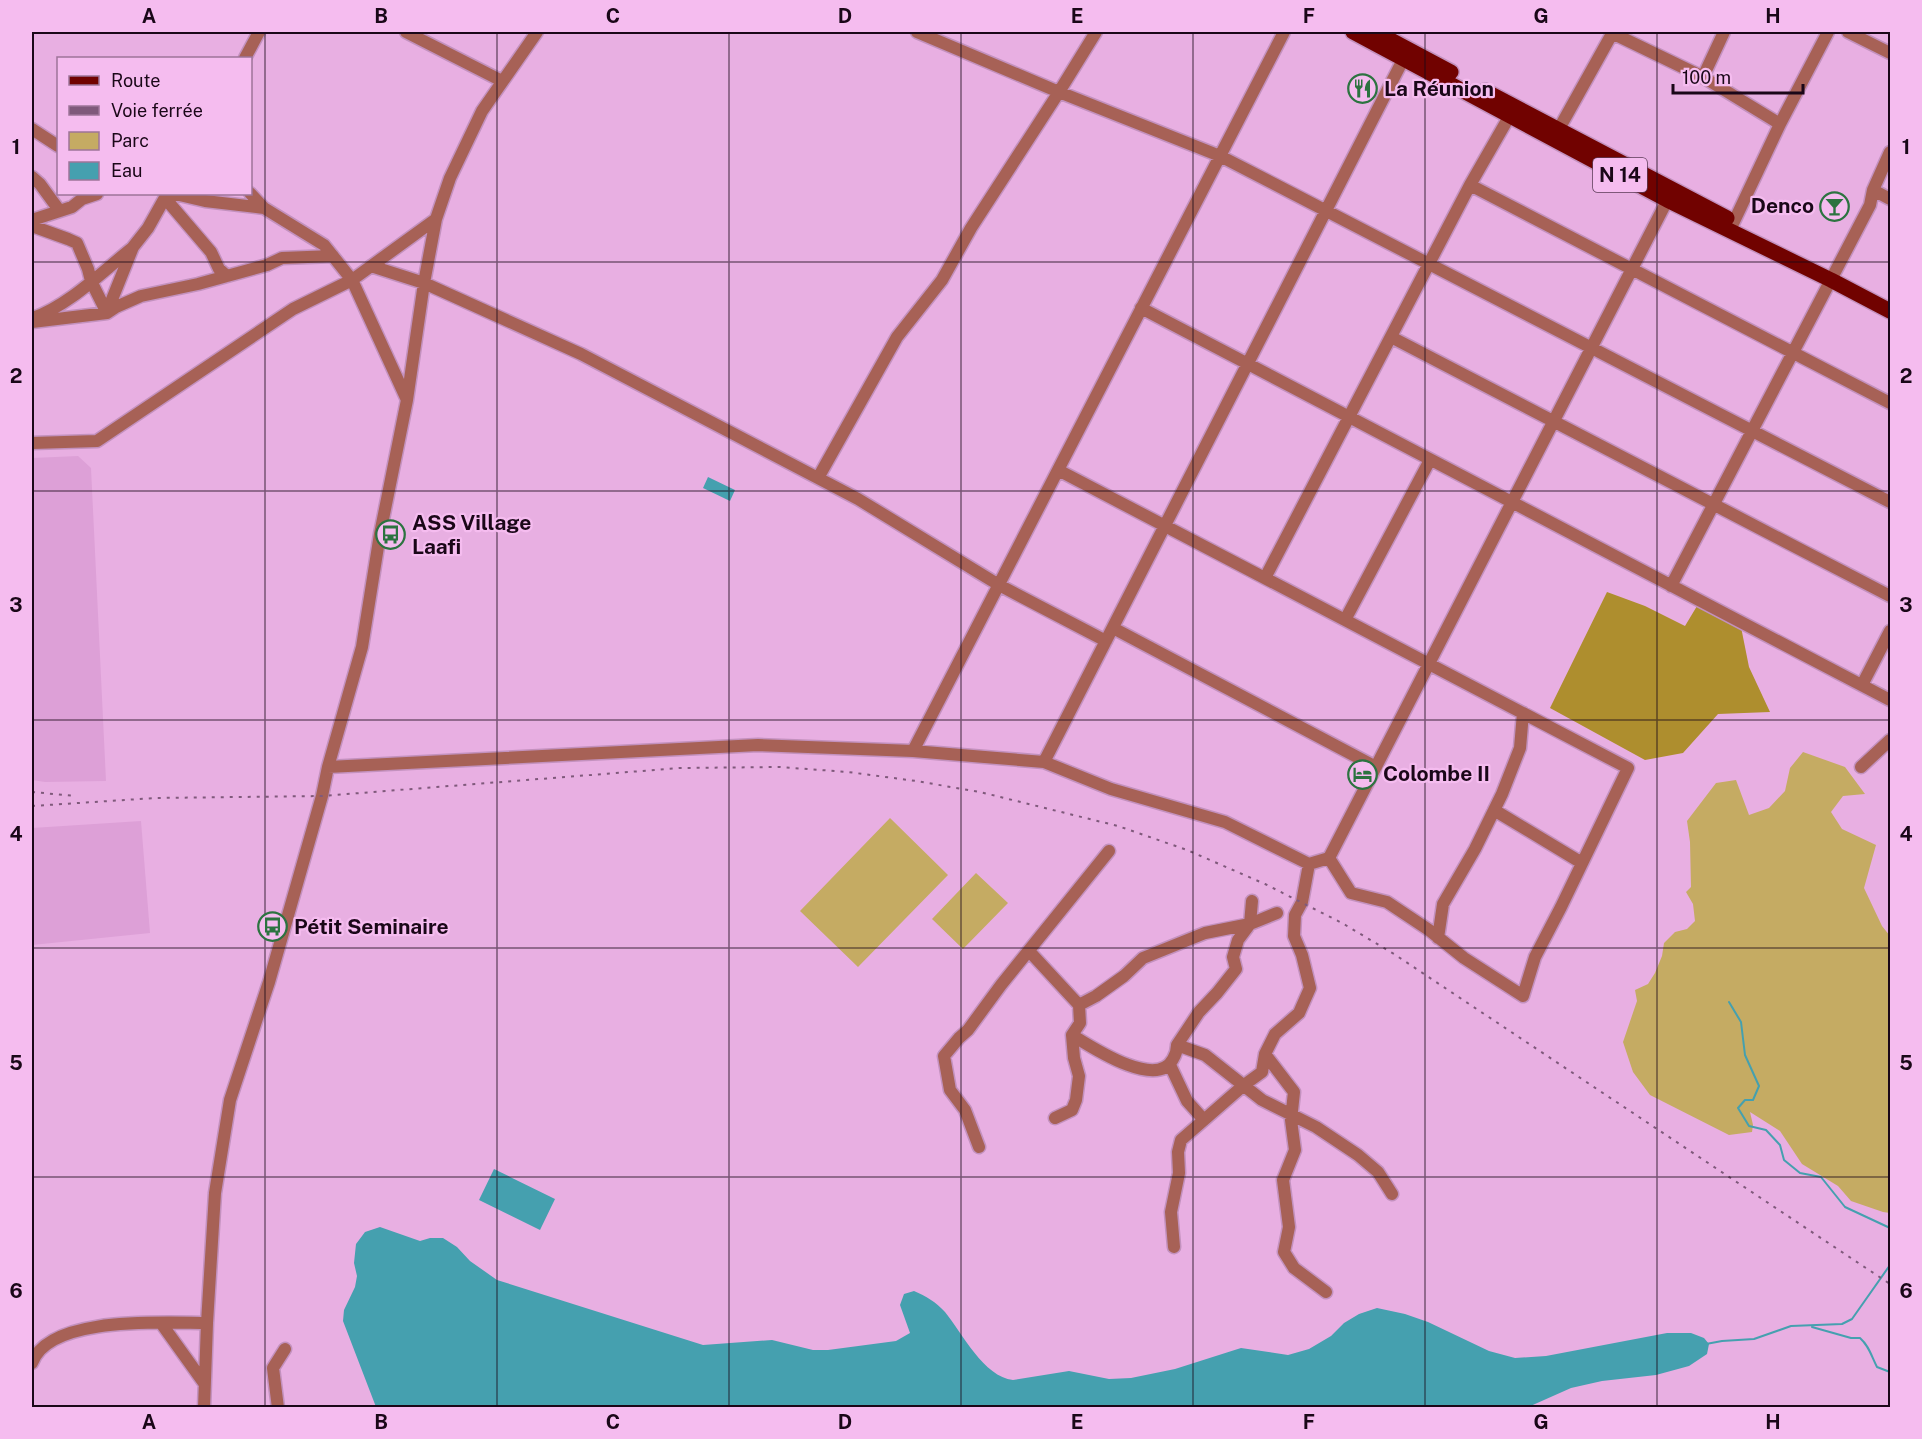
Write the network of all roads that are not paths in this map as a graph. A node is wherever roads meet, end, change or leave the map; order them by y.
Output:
1 (259, 32) edge
2 (406, 32) edge
3 (537, 32) edge
4 (917, 32) edge
5 (1096, 32) edge
6 (1284, 32) edge
7 (1353, 32) edge
8 (1376, 32) edge
9 (1612, 32) edge
10 (1724, 32) edge
11 (1828, 32) edge
12 (1848, 32) edge
13 (1407, 53) junction
14 (1890, 53) edge
15 (246, 57) edge
16 (1703, 77) junction
17 (502, 81) junction
18 (1059, 92) junction
19 (1513, 111) junction
20 (1780, 124) junction
21 (32, 129) edge
22 (1556, 134) junction
23 (57, 145) edge
24 (1890, 152) edge
25 (1220, 156) junction
26 (32, 177) edge
27 (1470, 185) junction
28 (1873, 190) junction
29 (1670, 194) junction
30 (94, 195) edge
31 (167, 195) edge
32 (168, 195) edge
33 (179, 195) edge
34 (252, 195) edge
35 (1890, 199) edge
36 (264, 208) junction
37 (59, 210) junction
38 (1326, 210) junction
39 (436, 219) junction
40 (32, 220) edge
41 (32, 226) edge
42 (1732, 226) junction
43 (133, 247) junction
44 (333, 256) junction
45 (1429, 264) junction
46 (371, 266) junction
47 (1632, 269) junction
48 (1833, 275) junction
49 (226, 276) junction
50 (352, 280) junction
51 (91, 281) junction
52 (424, 283) junction
53 (1890, 300) edge
54 (1141, 308) junction
55 (1890, 311) edge
56 (107, 313) junction
57 (32, 320) edge
58 (1391, 337) junction
59 (1592, 347) junction
60 (1793, 353) junction
61 (1248, 364) junction
62 (407, 400) junction
63 (1890, 404) edge
64 (1349, 417) junction
65 (1554, 421) junction
66 (1752, 430) junction
67 (32, 443) edge
68 (1430, 460) junction
69 (1058, 470) junction
70 (818, 478) junction
71 (1512, 502) junction
72 (1890, 502) edge
73 (1713, 504) junction
74 (1165, 526) junction
75 (1265, 579) junction
76 (999, 585) junction
77 (1671, 586) junction
78 (1890, 596) edge
79 (1345, 620) junction
80 (1113, 628) junction
81 (1890, 631) edge
82 (1106, 641) junction
83 (1429, 664) junction
84 (1862, 685) junction
85 (1890, 700) edge
86 (1523, 713) junction
87 (1890, 740) edge
88 (914, 751) junction
89 (1044, 762) junction
90 (328, 767) junction
91 (1376, 767) junction
92 (1862, 767) dead end
93 (1494, 810) junction
94 (1109, 851) dead end
95 (1329, 858) junction
96 (1582, 863) junction
97 (1309, 864) junction
98 (1252, 901) dead end
99 (1276, 914) dead end
100 (1250, 924) junction
101 (1438, 938) junction
102 (1029, 951) junction
103 (1079, 1005) junction
104 (1072, 1035) junction
105 (1177, 1045) junction
106 (1265, 1054) junction
107 (1170, 1065) junction
108 (1244, 1084) junction
109 (1292, 1114) junction
110 (1055, 1118) dead end
111 (1204, 1120) junction
112 (979, 1147) dead end
113 (1392, 1194) dead end
114 (1174, 1247) dead end
115 (1326, 1292) dead end
116 (161, 1323) junction
117 (207, 1323) junction
118 (285, 1349) dead end
119 (32, 1363) edge
120 (204, 1383) junction
121 (204, 1407) edge
122 (278, 1407) edge

1 - 15 street
2 - 17 street
3 - 17 street
4 - 18 street
5 - 18 street
6 - 25 street
7 - 13 main road, N 14
8 - 13 main road, N 14
9 - 16 street
9 - 22 street
10 - 16 street
11 - 20 street
12 - 14 street
13 - 19 main road, N 14
13 - 38 street
16 - 20 street
17 - 39 street
18 - 25 street
18 - 70 street
19 - 22 main road, N 14
19 - 27 street
20 - 42 street
21 - 23 street
22 - 29 main road, N 14
24 - 28 street
25 - 38 street
25 - 54 street
26 - 37 street
27 - 45 street
27 - 47 street
28 - 35 street
28 - 48 street
29 - 42 main road, N 14
29 - 47 street
30 - 37 street
31 - 43 street
32 - 49 street
33 - 36 street
34 - 36 street
36 - 44 street
37 - 40 street
38 - 45 street
38 - 61 street
39 - 46 street
39 - 52 street
41 - 51 street
42 - 48 main road, N 14
43 - 51 street
43 - 56 street
44 - 49 street
44 - 50 street
45 - 58 street
45 - 59 street
46 - 50 street
46 - 52 street
47 - 59 street
47 - 60 street
48 - 53 main road, N 14
48 - 55 main road, N 14
48 - 60 street
49 - 56 street
50 - 62 street
50 - 67 street
51 - 56 street
51 - 57 street
52 - 62 street
52 - 70 street
54 - 61 street
54 - 69 street
56 - 57 street
58 - 64 street
58 - 65 street
59 - 65 street
59 - 66 street
60 - 63 street
60 - 66 street
61 - 64 street
61 - 74 street
62 - 90 street
64 - 68 street
64 - 75 street
65 - 71 street
65 - 73 street
66 - 72 street
66 - 73 street
68 - 71 street
68 - 79 street
69 - 74 street
69 - 76 street
70 - 76 street
71 - 77 street
71 - 83 street
73 - 77 street
73 - 78 street
74 - 75 street
74 - 80 street
75 - 79 street
76 - 82 street
76 - 88 street
77 - 84 street
79 - 83 street
80 - 82 street
80 - 91 street
81 - 84 street
82 - 89 street
83 - 86 street
83 - 91 street
84 - 85 street
86 - 93 street
86 - 96 street
87 - 92 street
88 - 89 street
88 - 90 street
89 - 97 street
90 - 117 street
91 - 95 street
93 - 96 street
93 - 101 street
94 - 102 street
95 - 97 street
95 - 101 street
96 - 101 street
97 - 106 street
98 - 100 street
99 - 100 street
100 - 103 street
100 - 105 street
102 - 103 street
102 - 112 street
103 - 104 street
104 - 107 street
104 - 110 street
105 - 107 street
105 - 108 street
106 - 108 street
106 - 109 street
107 - 111 street
108 - 109 street
108 - 111 street
109 - 113 street
109 - 115 street
111 - 114 street
116 - 117 street
116 - 119 street
116 - 120 street
117 - 120 street
118 - 122 street
120 - 121 street

